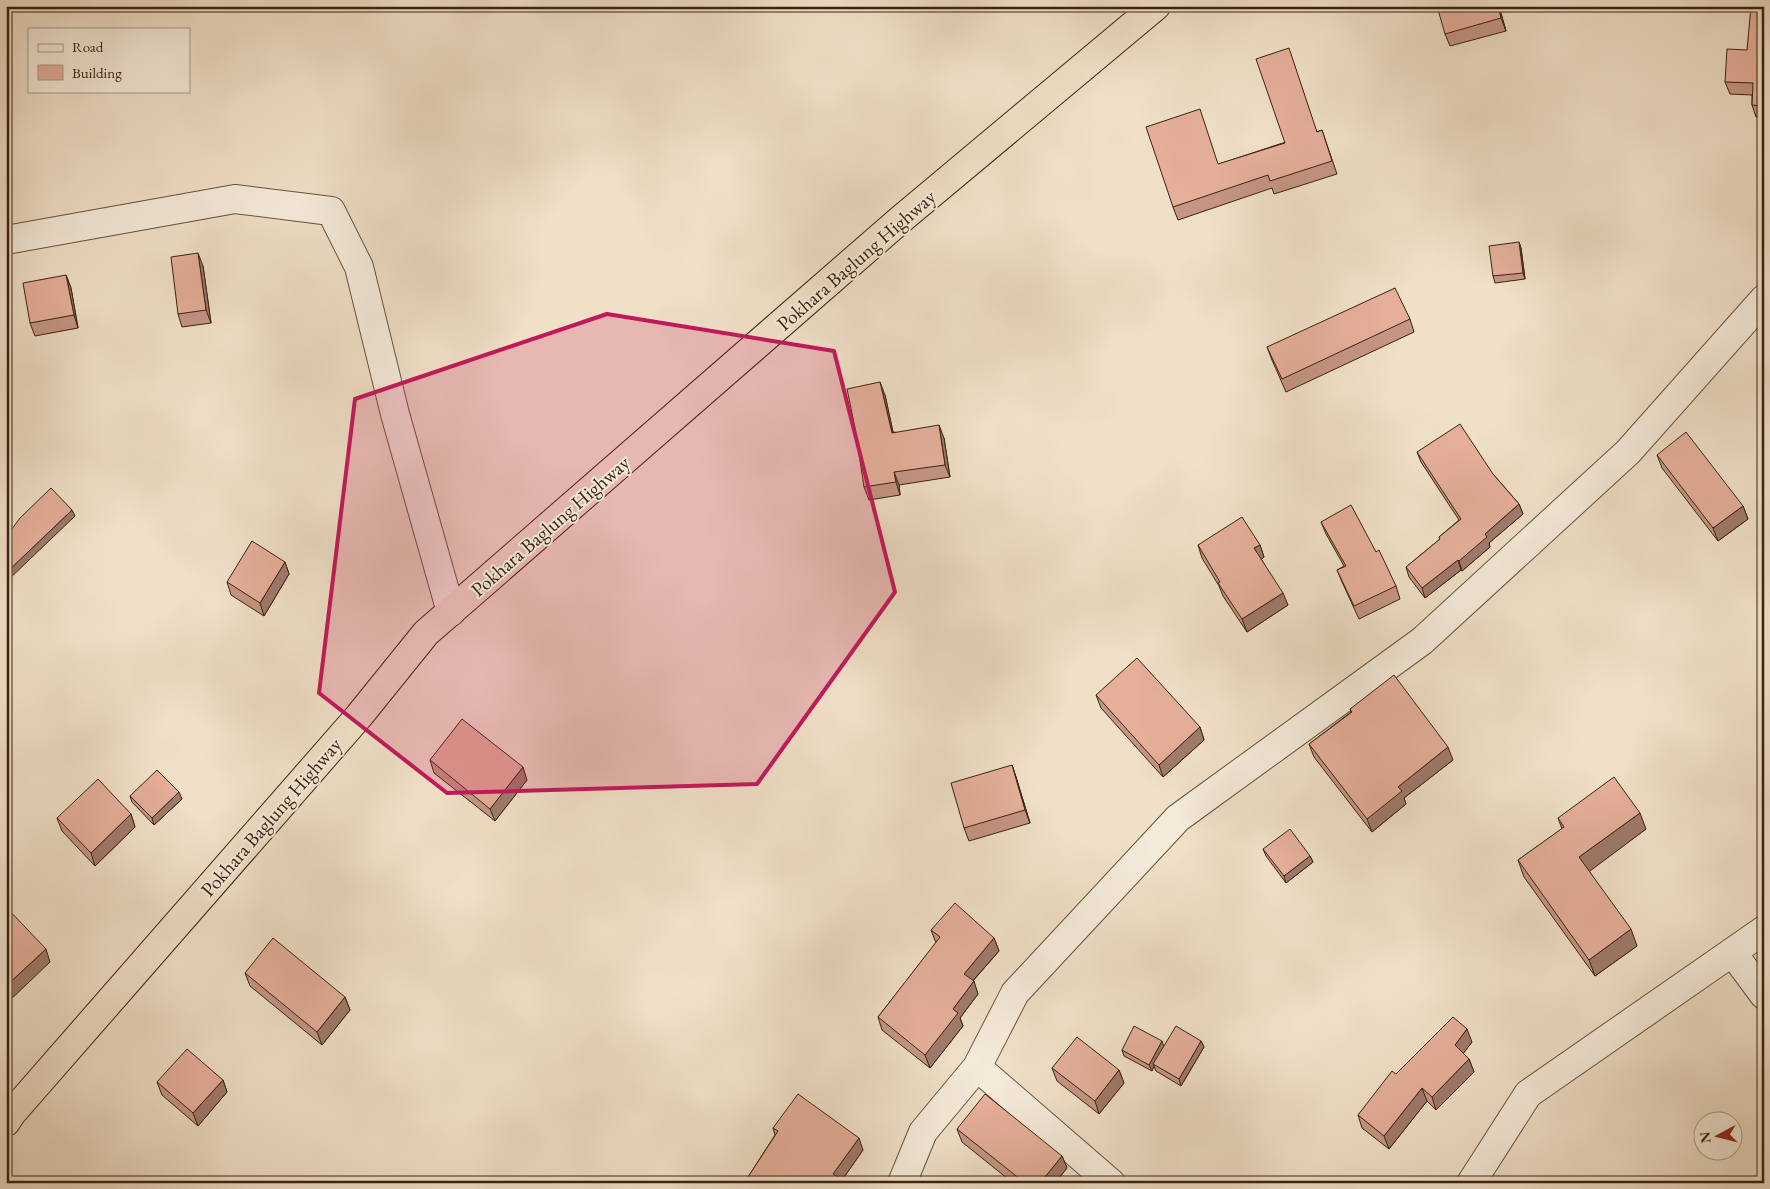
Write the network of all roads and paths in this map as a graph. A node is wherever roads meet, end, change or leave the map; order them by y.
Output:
1 (1156, 6) edge
2 (6, 240) edge
3 (1764, 299) edge
4 (451, 612) junction
5 (1764, 930) edge
6 (1732, 952) junction
7 (1764, 995) edge
8 (976, 1067) junction
9 (8, 1117) edge
10 (902, 1183) edge
11 (1111, 1183) edge
12 (1471, 1183) edge

1 - 4 highway, Pokhara Baglung Highway
2 - 4 street
3 - 8 street
4 - 9 highway, Pokhara Baglung Highway
5 - 6 street
6 - 7 street
6 - 12 street
8 - 10 street
8 - 11 street

